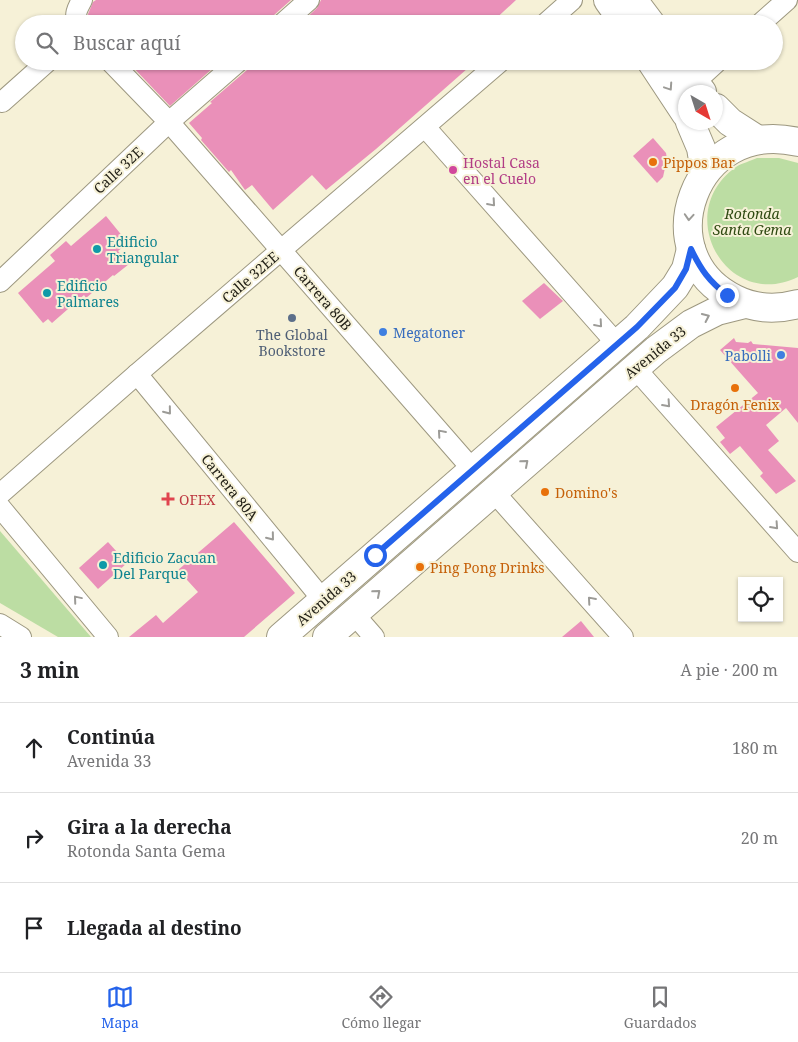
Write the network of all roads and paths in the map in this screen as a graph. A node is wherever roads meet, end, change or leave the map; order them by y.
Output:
1 (82, 0) edge
2 (309, 0) edge
3 (572, 0) edge
4 (608, 0) edge
5 (633, 0) edge
6 (787, 0) edge
7 (75, 15) edge
8 (292, 15) edge
9 (555, 15) edge
10 (619, 15) edge
11 (644, 15) edge
12 (770, 15) edge
13 (38, 70) edge
14 (119, 70) edge
15 (229, 70) edge
16 (491, 70) edge
17 (657, 70) edge
18 (685, 70) edge
19 (711, 70) edge
20 (696, 85) edge
21 (700, 85) edge
22 (2, 102) dead end
23 (678, 102) edge
24 (723, 115) edge
25 (169, 122) junction
26 (425, 127) junction
27 (693, 130) edge
28 (758, 140) junction
29 (798, 142) edge
30 (705, 172) junction
31 (691, 249) junction
32 (281, 250) junction
33 (0, 282) edge
34 (745, 304) junction
35 (796, 306) edge
36 (617, 344) junction
37 (635, 368) junction
38 (137, 374) junction
39 (473, 470) junction
40 (493, 490) junction
41 (0, 494) edge
42 (0, 507) edge
43 (798, 552) edge
44 (323, 600) junction
45 (353, 613) junction
46 (0, 624) edge
47 (21, 637) edge
48 (108, 637) edge
49 (281, 637) edge
50 (328, 637) edge
51 (374, 637) edge
52 (623, 637) edge

1 - 7 street
2 - 8 street
3 - 9 street
4 - 10 main road
5 - 11 main road
6 - 12 street
13 - 22 street
14 - 25 street, Carrera 80B
15 - 25 street, Calle 32E
16 - 26 street, Calle 32EE
17 -> 23 main road
18 - 20 main road
19 - 21 street
24 - 28 main road
25 - 32 street, Carrera 80B
25 - 33 street, Calle 32E
26 - 32 street, Calle 32EE
26 -> 36 street
27 - 30 main road
28 - 29 main road
28 - 30 main road
30 -> 31 main road
31 - 34 main road
31 - 36 main road, Avenida 33
32 - 38 street, Calle 32EE
39 -> 32 street, Carrera 80B
34 - 35 main road
37 -> 34 main road, Avenida 33
36 - 39 main road, Avenida 33
40 -> 37 main road, Avenida 33
37 -> 43 street
38 - 41 street, Calle 32EE
38 -> 44 street, Carrera 80A
39 - 44 main road, Avenida 33
45 -> 40 main road, Avenida 33
52 -> 40 street
48 -> 42 street
44 - 49 main road, Avenida 33
45 - 50 main road, Avenida 33
45 - 51 street
46 - 47 street

